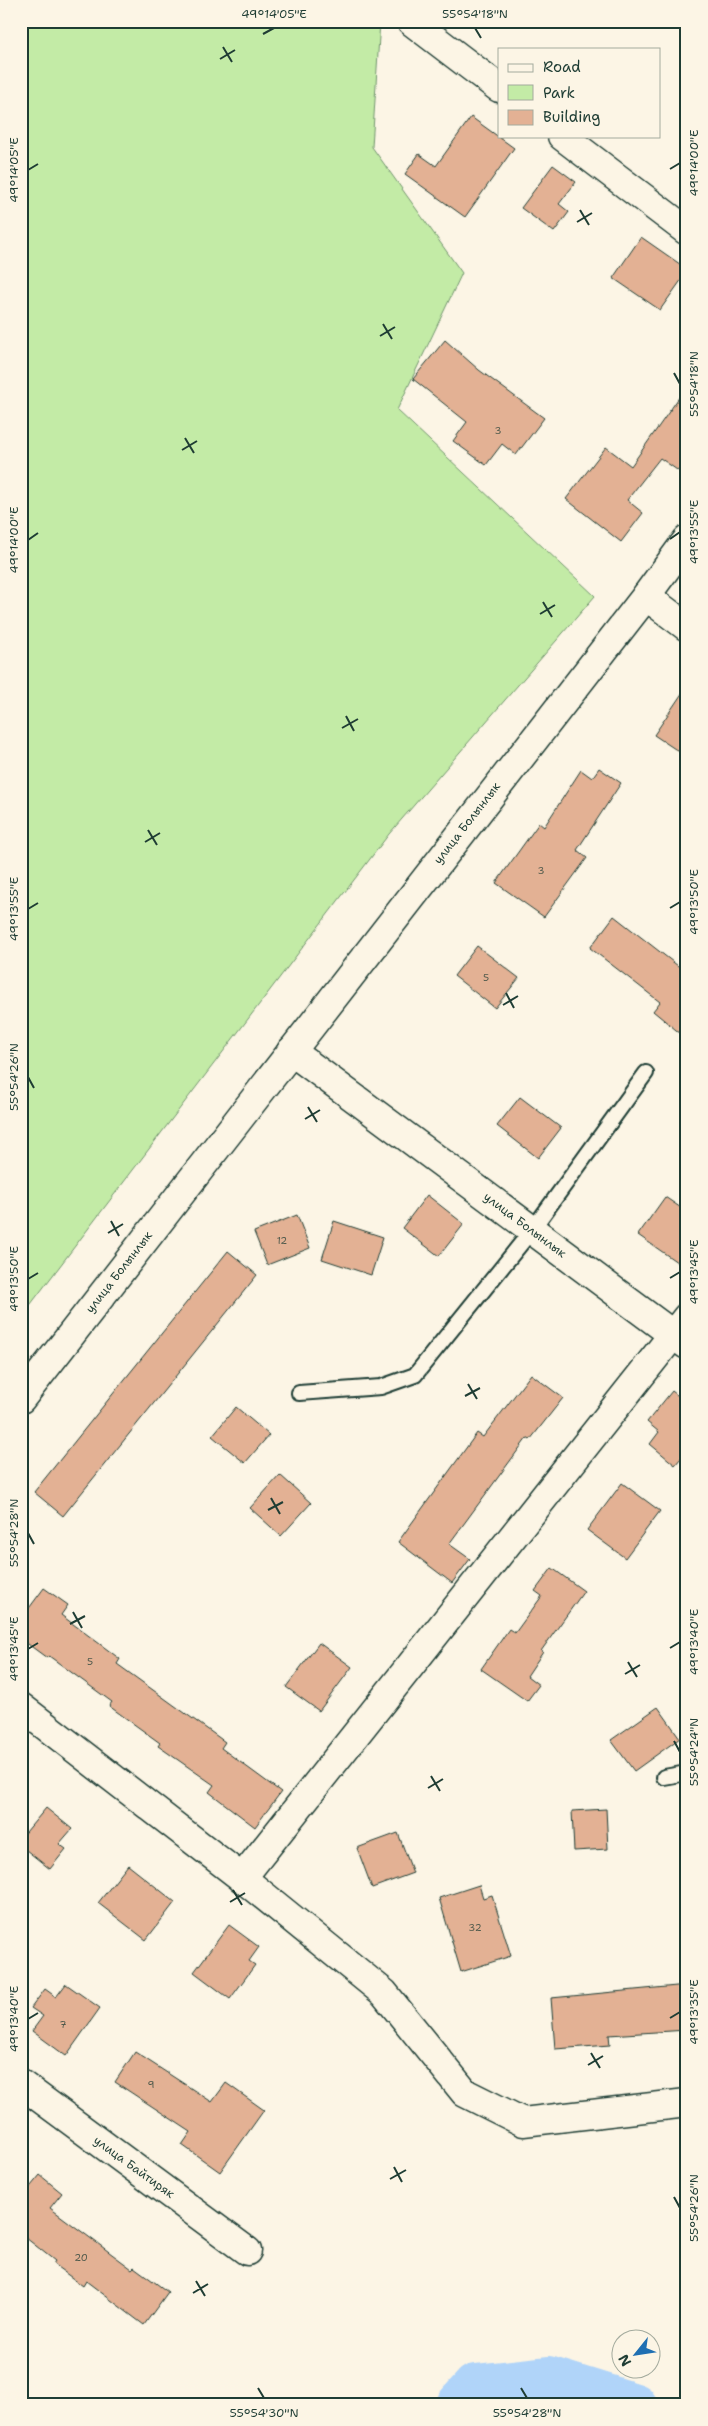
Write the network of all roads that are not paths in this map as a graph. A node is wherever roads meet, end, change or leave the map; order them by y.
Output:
1 (411, 21) edge
2 (498, 87) edge
3 (565, 138) edge
4 (687, 231) edge
5 (687, 540) edge
6 (646, 596) junction
7 (687, 628) edge
8 (291, 1051) junction
9 (646, 1073) dead end
10 (532, 1230) junction
11 (682, 1332) edge
12 (299, 1393) dead end
13 (21, 1399) edge
14 (21, 1707) edge
15 (687, 1773) edge
16 (664, 1777) dead end
17 (242, 1878) junction
18 (21, 2084) edge
19 (687, 2103) edge
20 (247, 2251) dead end

1 - 2 street
3 - 4 street
5 - 6 street, улица Болынлык
6 - 7 street
6 - 8 street, улица Болынлык
8 - 10 street, улица Болынлык
8 - 13 street, улица Болынлык
9 - 10 lane
10 - 11 street, улица Болынлык
10 - 12 lane
11 - 17 street
14 - 17 street
15 - 16 lane
17 - 19 street
18 - 20 street, улица Байтиряк

